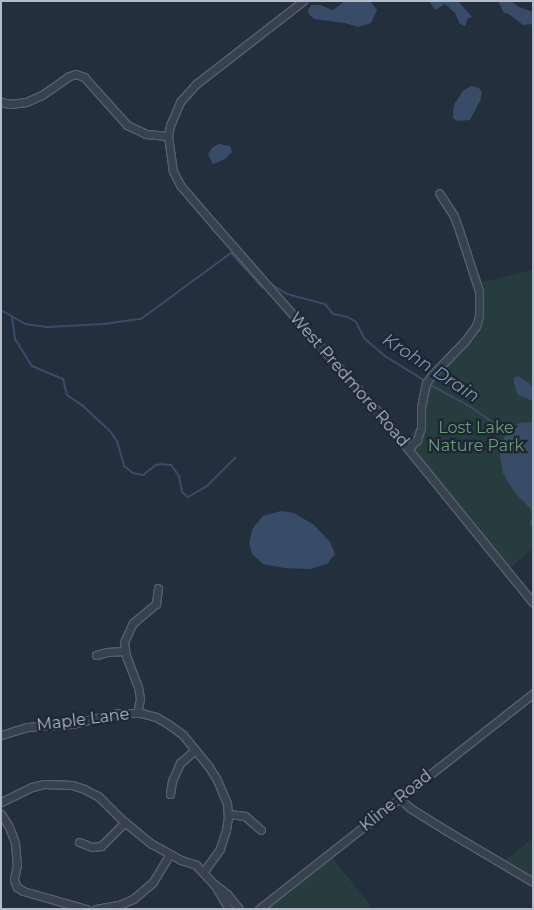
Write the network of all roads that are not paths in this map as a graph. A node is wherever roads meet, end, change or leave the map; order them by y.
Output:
1 (303, 1) edge
2 (1, 102) edge
3 (168, 136) junction
4 (439, 193) dead end
5 (408, 449) junction
6 (158, 588) dead end
7 (533, 603) edge
8 (124, 651) junction
9 (96, 655) dead end
10 (533, 693) edge
11 (137, 713) junction
12 (1, 735) edge
13 (196, 750) junction
14 (170, 794) dead end
15 (399, 798) junction
16 (1, 802) edge
17 (1, 814) edge
18 (228, 814) junction
19 (125, 822) junction
20 (260, 830) dead end
21 (79, 842) dead end
22 (170, 854) junction
23 (204, 871) junction
24 (533, 882) edge
25 (15, 884) junction
26 (214, 884) junction
27 (7, 889) dead end
28 (86, 909) edge
29 (96, 909) edge
30 (229, 909) edge
31 (239, 909) edge
32 (259, 909) edge

1 - 3 street
2 - 3 street
3 - 5 street, West Predmore Road
4 - 5 street
5 - 7 street, West Predmore Road
6 - 8 street
8 - 9 street
8 - 11 street
10 - 15 street, Kline Road
11 - 12 street, Maple Lane
11 - 13 street, Maple Lane
13 - 14 street
13 - 18 street, Maple Lane
15 - 24 street
15 - 32 street, Kline Road
16 - 19 street
17 - 25 street
18 - 20 street
18 - 23 street, Maple Lane
19 - 21 street
19 - 22 street
22 - 23 street
22 - 29 street
23 - 26 street
25 - 27 street
25 - 28 street
26 - 30 street
26 - 31 street

